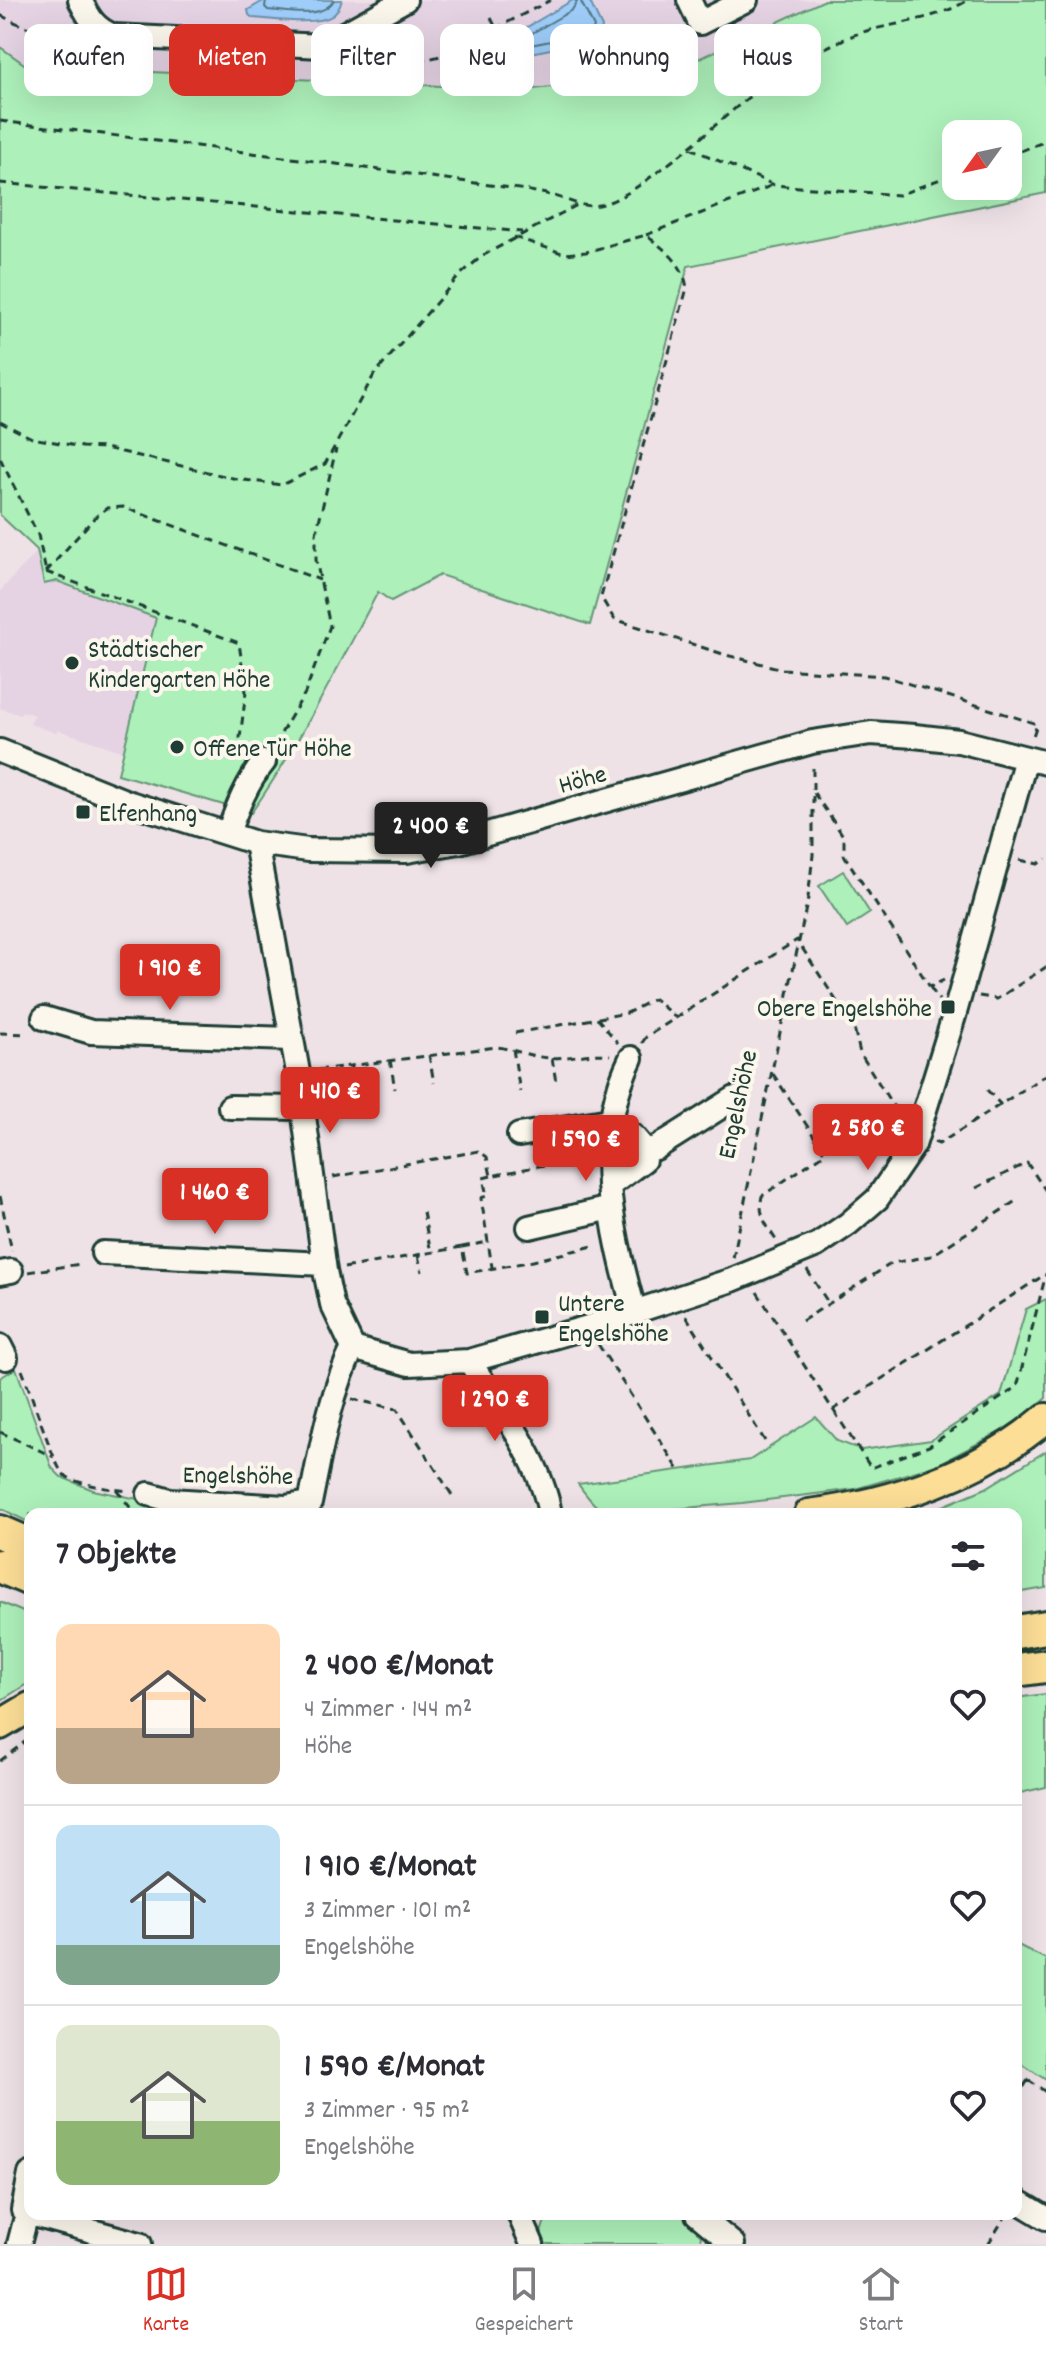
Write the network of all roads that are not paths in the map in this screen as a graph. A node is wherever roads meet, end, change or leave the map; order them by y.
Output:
1 (80, 0) edge
2 (405, 0) edge
3 (689, 0) edge
4 (746, 0) edge
5 (0, 751) edge
6 (1036, 760) edge
7 (260, 767) road end
8 (228, 833) junction
9 (256, 843) junction
10 (44, 1018) dead end
11 (291, 1039) junction
12 (631, 1058) road end
13 (735, 1098) dead end
14 (230, 1107) dead end
15 (303, 1108) junction
16 (519, 1135) dead end
17 (610, 1135) junction
18 (644, 1160) dead end
19 (610, 1197) junction
20 (529, 1227) dead end
21 (103, 1253) dead end
22 (325, 1268) junction
23 (635, 1313) junction
24 (353, 1348) junction
25 (469, 1361) junction
26 (1046, 1418) edge
27 (149, 1494) road end
28 (549, 1508) edge
29 (841, 1508) edge
30 (0, 1532) edge
31 (24, 1542) edge
32 (0, 1566) edge
33 (24, 1576) edge
34 (1046, 1627) edge
35 (1022, 1631) edge
36 (1046, 1666) edge
37 (1022, 1669) edge
38 (1022, 2204) edge
39 (1046, 2218) edge
40 (27, 2220) edge
41 (46, 2220) edge
42 (524, 2220) edge
43 (704, 2220) edge
44 (96, 2238) edge
45 (19, 2244) edge
46 (140, 2244) edge
47 (532, 2244) edge
48 (733, 2244) edge

1 - 2 street
3 - 4 street
5 - 8 street, Höhe
6 - 9 street, Höhe
6 - 23 street
7 - 8 street
8 - 9 street, Höhe
9 - 11 street
10 - 11 street
11 - 15 street
12 - 17 street
13 - 17 street
14 - 15 street
15 - 22 street
16 - 17 street
17 - 19 street
18 - 19 street
19 - 20 street
19 - 23 street
21 - 22 street
22 - 24 street
23 - 25 street
24 - 25 street
24 - 27 street, Engelshöhe
25 - 28 street
26 - 29 main road
30 - 31 highway
32 - 33 highway
34 - 35 highway
36 - 37 highway
38 - 39 street
40 - 45 street
41 - 44 street
42 - 47 street
43 - 48 street
44 - 46 street

